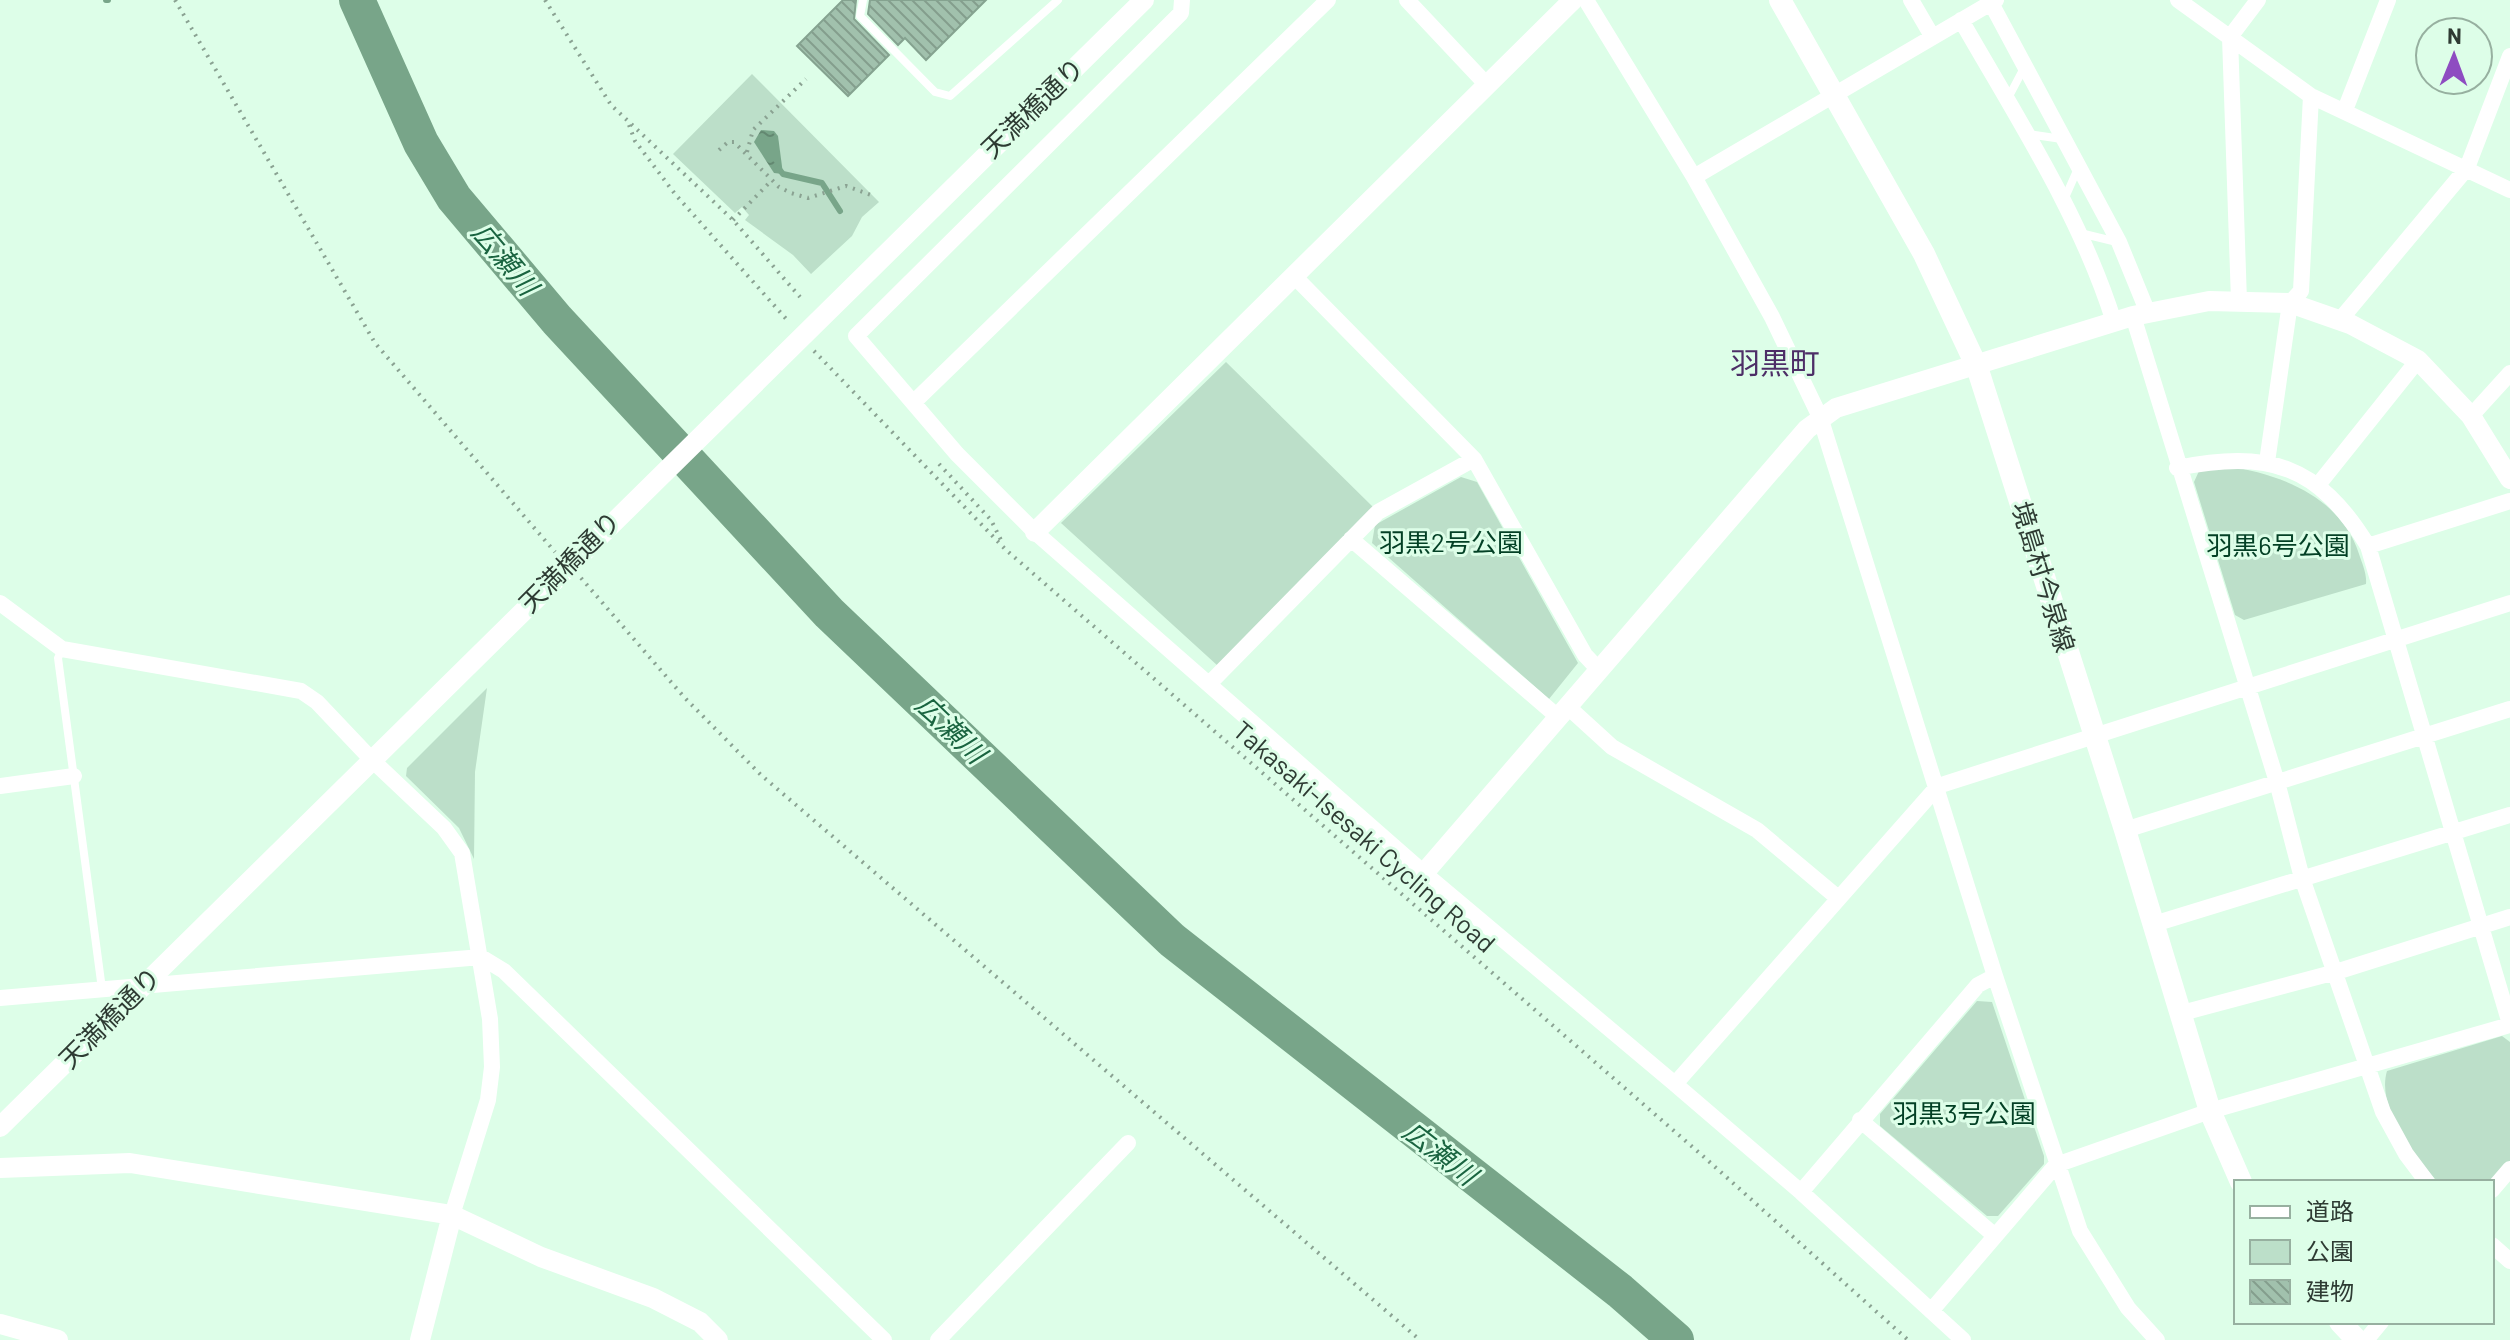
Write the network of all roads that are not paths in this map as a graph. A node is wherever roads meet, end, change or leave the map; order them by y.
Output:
1 (863, 0) edge
2 (1058, 0) edge
3 (1144, 0) edge
4 (1182, 0) edge
5 (1328, 0) edge
6 (1407, 0) edge
7 (1573, 0) edge
8 (1586, 0) edge
9 (1780, 0) edge
10 (1911, 0) edge
11 (2178, 0) edge
12 (2258, 0) edge
13 (2388, 0) edge
14 (1993, 2) edge
15 (1961, 20) junction
16 (1932, 36) junction
17 (2230, 37) junction
18 (2510, 56) edge
19 (2025, 65) junction
20 (1486, 84) junction
21 (1833, 93) junction
22 (2311, 96) junction
23 (2007, 100) junction
24 (2345, 110) junction
25 (2026, 134) junction
26 (2067, 140) junction
27 (2079, 165) junction
28 (2467, 168) junction
29 (1694, 177) junction
30 (2510, 190) edge
31 (2064, 200) junction
32 (2079, 233) junction
33 (2119, 242) junction
34 (1296, 278) junction
35 (2239, 301) junction
36 (2290, 303) junction
37 (2132, 317) junction
38 (2340, 320) junction
39 (2418, 360) junction
40 (1977, 367) junction
41 (2510, 373) edge
42 (914, 402) junction
43 (2471, 416) junction
44 (1820, 417) junction
45 (1474, 459) junction
46 (2267, 462) junction
47 (2177, 468) junction
48 (2510, 479) edge
49 (2318, 485) junction
50 (2510, 501) edge
51 (1035, 532) junction
52 (1351, 539) junction
53 (2368, 546) junction
54 (0, 603) edge
55 (2510, 603) edge
56 (2396, 637) junction
57 (62, 649) junction
58 (1599, 670) junction
59 (1209, 684) junction
60 (2247, 687) junction
61 (2510, 709) edge
62 (1563, 712) junction
63 (2424, 735) junction
64 (2093, 737) junction
65 (372, 760) junction
66 (74, 776) junction
67 (2277, 782) junction
68 (0, 786) edge
69 (1938, 786) junction
70 (2510, 815) edge
71 (2125, 830) junction
72 (2452, 831) junction
73 (1424, 873) junction
74 (2302, 878) junction
75 (1838, 898) junction
76 (2510, 917) edge
77 (2154, 924) junction
78 (2480, 927) junction
79 (481, 957) junction
80 (2336, 972) junction
81 (1995, 976) junction
82 (142, 986) junction
83 (102, 989) junction
84 (0, 998) edge
85 (2182, 1013) junction
86 (2510, 1024) edge
87 (2367, 1068) junction
88 (1675, 1084) junction
89 (2210, 1111) junction
90 (1860, 1120) junction
91 (0, 1127) edge
92 (1128, 1143) dead end
93 (2056, 1165) junction
94 (0, 1168) edge
95 (2510, 1169) edge
96 (2240, 1180) edge
97 (2426, 1180) edge
98 (2494, 1188) edge
99 (1801, 1192) junction
100 (452, 1215) junction
101 (1994, 1235) junction
102 (2494, 1247) edge
103 (2510, 1261) edge
104 (1931, 1311) junction
105 (0, 1324) edge
106 (2342, 1324) edge
107 (2379, 1324) edge
108 (58, 1340) edge
109 (420, 1340) edge
110 (718, 1340) edge
111 (884, 1340) edge
112 (938, 1340) edge
113 (1963, 1340) edge
114 (2157, 1340) edge
115 (2357, 1340) edge
116 (2366, 1340) edge

1 - 2 lane
3 - 65 street, 天満橋通り
4 - 42 street
5 - 42 street
6 - 20 street
7 - 20 street
8 - 29 street
9 - 21 main road, 境島村今泉線
10 - 16 street
11 - 17 street
12 - 17 street
13 - 24 street
14 - 15 street
14 - 19 street
15 - 16 street
15 - 23 street
16 - 21 street
17 - 22 street
17 - 35 street
18 - 28 street
19 - 23 lane
19 - 26 street
20 - 34 street
21 - 29 street
21 - 40 main road, 境島村今泉線
22 - 24 street
22 - 36 street
23 - 25 street
24 - 28 street
25 - 26 lane
25 - 31 street
26 - 27 street
27 - 31 lane
27 - 33 street
28 - 30 street
28 - 38 street
29 - 44 street
31 - 32 street
32 - 33 lane
32 - 37 street
33 - 37 street
34 - 45 street
34 - 51 street
35 - 36 street
35 - 37 street
36 - 38 street
36 - 46 street
37 - 40 street
37 - 47 street
38 - 39 street
39 - 43 street
39 - 49 street
40 - 44 street
40 - 64 main road, 境島村今泉線
41 - 43 street
42 - 51 street
43 - 48 street
44 - 58 street
44 - 69 street
45 - 52 street
45 - 58 street
46 - 47 street
46 - 49 street
47 - 60 street
49 - 53 street
50 - 53 street
51 - 59 street
52 - 59 street
52 - 62 street
53 - 56 street
54 - 57 street
55 - 56 street
56 - 60 street
56 - 63 street
57 - 65 street
57 - 66 lane
58 - 62 street
59 - 73 street
60 - 64 street
60 - 67 street
61 - 63 street
62 - 73 street
62 - 75 street
63 - 67 street
63 - 72 street
64 - 69 street
64 - 71 main road, 境島村今泉線
65 - 79 street
65 - 82 street, 天満橋通り
66 - 68 street
66 - 83 lane
67 - 71 street
67 - 74 street
69 - 75 street
69 - 81 street
70 - 72 street
71 - 77 main road, 境島村今泉線
72 - 74 street
72 - 78 street
73 - 88 street
74 - 77 street
74 - 80 street
75 - 88 street
76 - 78 street
77 - 85 main road, 境島村今泉線
78 - 80 street
78 - 86 street
79 - 82 street
79 - 100 street
79 - 111 street
80 - 85 street
80 - 87 street
81 - 90 street
81 - 93 street
82 - 83 street
82 - 91 street, 天満橋通り
83 - 84 street
85 - 89 main road, 境島村今泉線
86 - 87 street
87 - 89 street
87 - 97 street
88 - 99 street
89 - 93 street
89 - 96 main road, 境島村今泉線
90 - 99 street
90 - 101 street
92 - 112 street
93 - 101 street
93 - 114 street
94 - 100 street
95 - 98 street
99 - 104 street
100 - 109 street
100 - 110 street
101 - 104 street
102 - 103 street
104 - 113 street
105 - 108 street
106 - 115 main road
107 - 116 street

